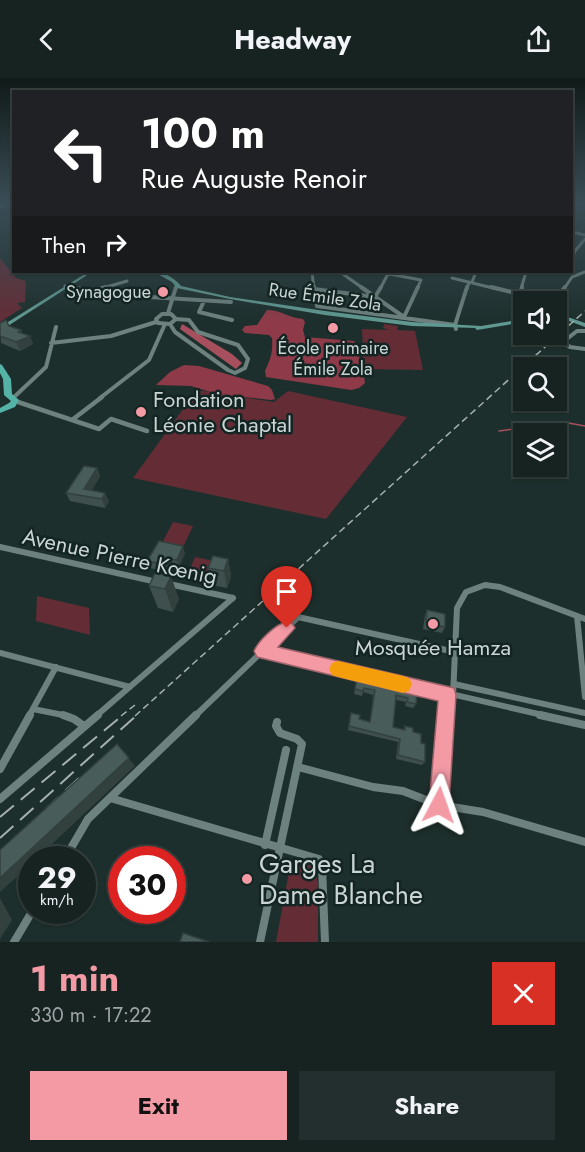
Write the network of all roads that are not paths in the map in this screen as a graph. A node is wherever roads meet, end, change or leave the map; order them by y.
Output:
1 (581, 242) edge
2 (573, 256) edge
3 (585, 272) edge
4 (86, 273) edge
5 (158, 273) edge
6 (312, 273) edge
7 (340, 273) edge
8 (384, 273) edge
9 (475, 273) edge
10 (526, 273) edge
11 (567, 273) dead end
12 (388, 274) junction
13 (572, 277) junction
14 (452, 278) dead end
15 (127, 281) dead end
16 (470, 282) junction
17 (179, 285) junction
18 (66, 286) junction
19 (314, 289) junction
20 (521, 291) edge
21 (562, 291) edge
22 (513, 292) edge
23 (150, 297) dead end
24 (375, 297) junction
25 (172, 298) junction
26 (204, 301) junction
27 (231, 302) dead end
28 (315, 309) junction
29 (168, 313) junction
30 (403, 317) junction
31 (176, 319) junction
32 (567, 319) edge
33 (232, 320) dead end
34 (156, 322) junction
35 (513, 323) edge
36 (167, 324) junction
37 (583, 325) edge
38 (0, 327) edge
39 (56, 327) dead end
40 (456, 327) junction
41 (585, 331) edge
42 (51, 343) junction
43 (585, 349) edge
44 (0, 366) edge
45 (0, 371) edge
46 (6, 402) edge
47 (72, 420) junction
48 (147, 431) dead end
49 (0, 547) edge
50 (577, 616) junction
51 (585, 619) edge
52 (263, 651) junction
53 (455, 652) junction
54 (0, 653) edge
55 (56, 667) junction
56 (454, 684) junction
57 (130, 687) junction
58 (450, 695) junction
59 (585, 697) edge
60 (33, 709) junction
61 (585, 713) edge
62 (277, 722) dead end
63 (585, 725) edge
64 (84, 726) junction
65 (286, 750) dead end
66 (298, 767) junction
67 (0, 769) edge
68 (110, 798) junction
69 (0, 799) edge
70 (439, 805) junction
71 (585, 842) edge
72 (265, 845) junction
73 (72, 846) edge
74 (281, 849) junction
75 (25, 924) edge
76 (14, 942) edge
77 (260, 942) edge
78 (325, 942) edge

1 - 2 street
3 - 13 street
4 - 18 main road
5 - 17 main road, Rue Émile Zola
6 - 19 street
7 - 24 street
8 - 12 street
9 - 16 street
10 - 20 street
11 - 13 street
12 - 24 street
12 - 30 street
13 - 21 street
14 - 16 street
15 - 18 street
16 - 22 street
16 - 40 street
17 - 25 street
17 - 28 main road, Rue Émile Zola
18 - 38 main road
19 - 24 street
19 - 28 street
23 - 25 street
24 - 30 street
25 - 26 street
25 - 29 street
26 - 27 street
26 - 33 street
28 - 30 street
28 - 40 main road, Rue Émile Zola
29 - 31 street
29 - 34 street
30 - 40 street
31 - 36 street
31 - 36 street
32 - 37 main road
34 - 36 street
34 - 42 street
35 - 40 main road, Rue Émile Zola
36 - 47 street
39 - 42 street
41 - 43 street
42 - 46 street
44 - 46 main road
45 - 46 main road
46 - 47 street
47 - 48 street
49 - 57 street, Avenue Pierre Kœnig
50 - 51 street
50 - 53 street
50 - 59 street
52 - 53 street
52 - 58 street
52 - 68 street
53 - 56 street
54 - 55 street
55 - 57 street
55 - 60 street
56 - 58 street
56 - 61 street
57 - 64 street
58 - 63 street
58 - 70 street
60 - 64 street
60 - 67 street
62 - 66 street
64 - 69 street
65 - 72 street
66 - 70 street
66 - 74 street
68 - 72 street
68 - 73 street
70 - 71 street
72 - 74 street
74 - 77 street
74 - 78 street
75 - 76 street

